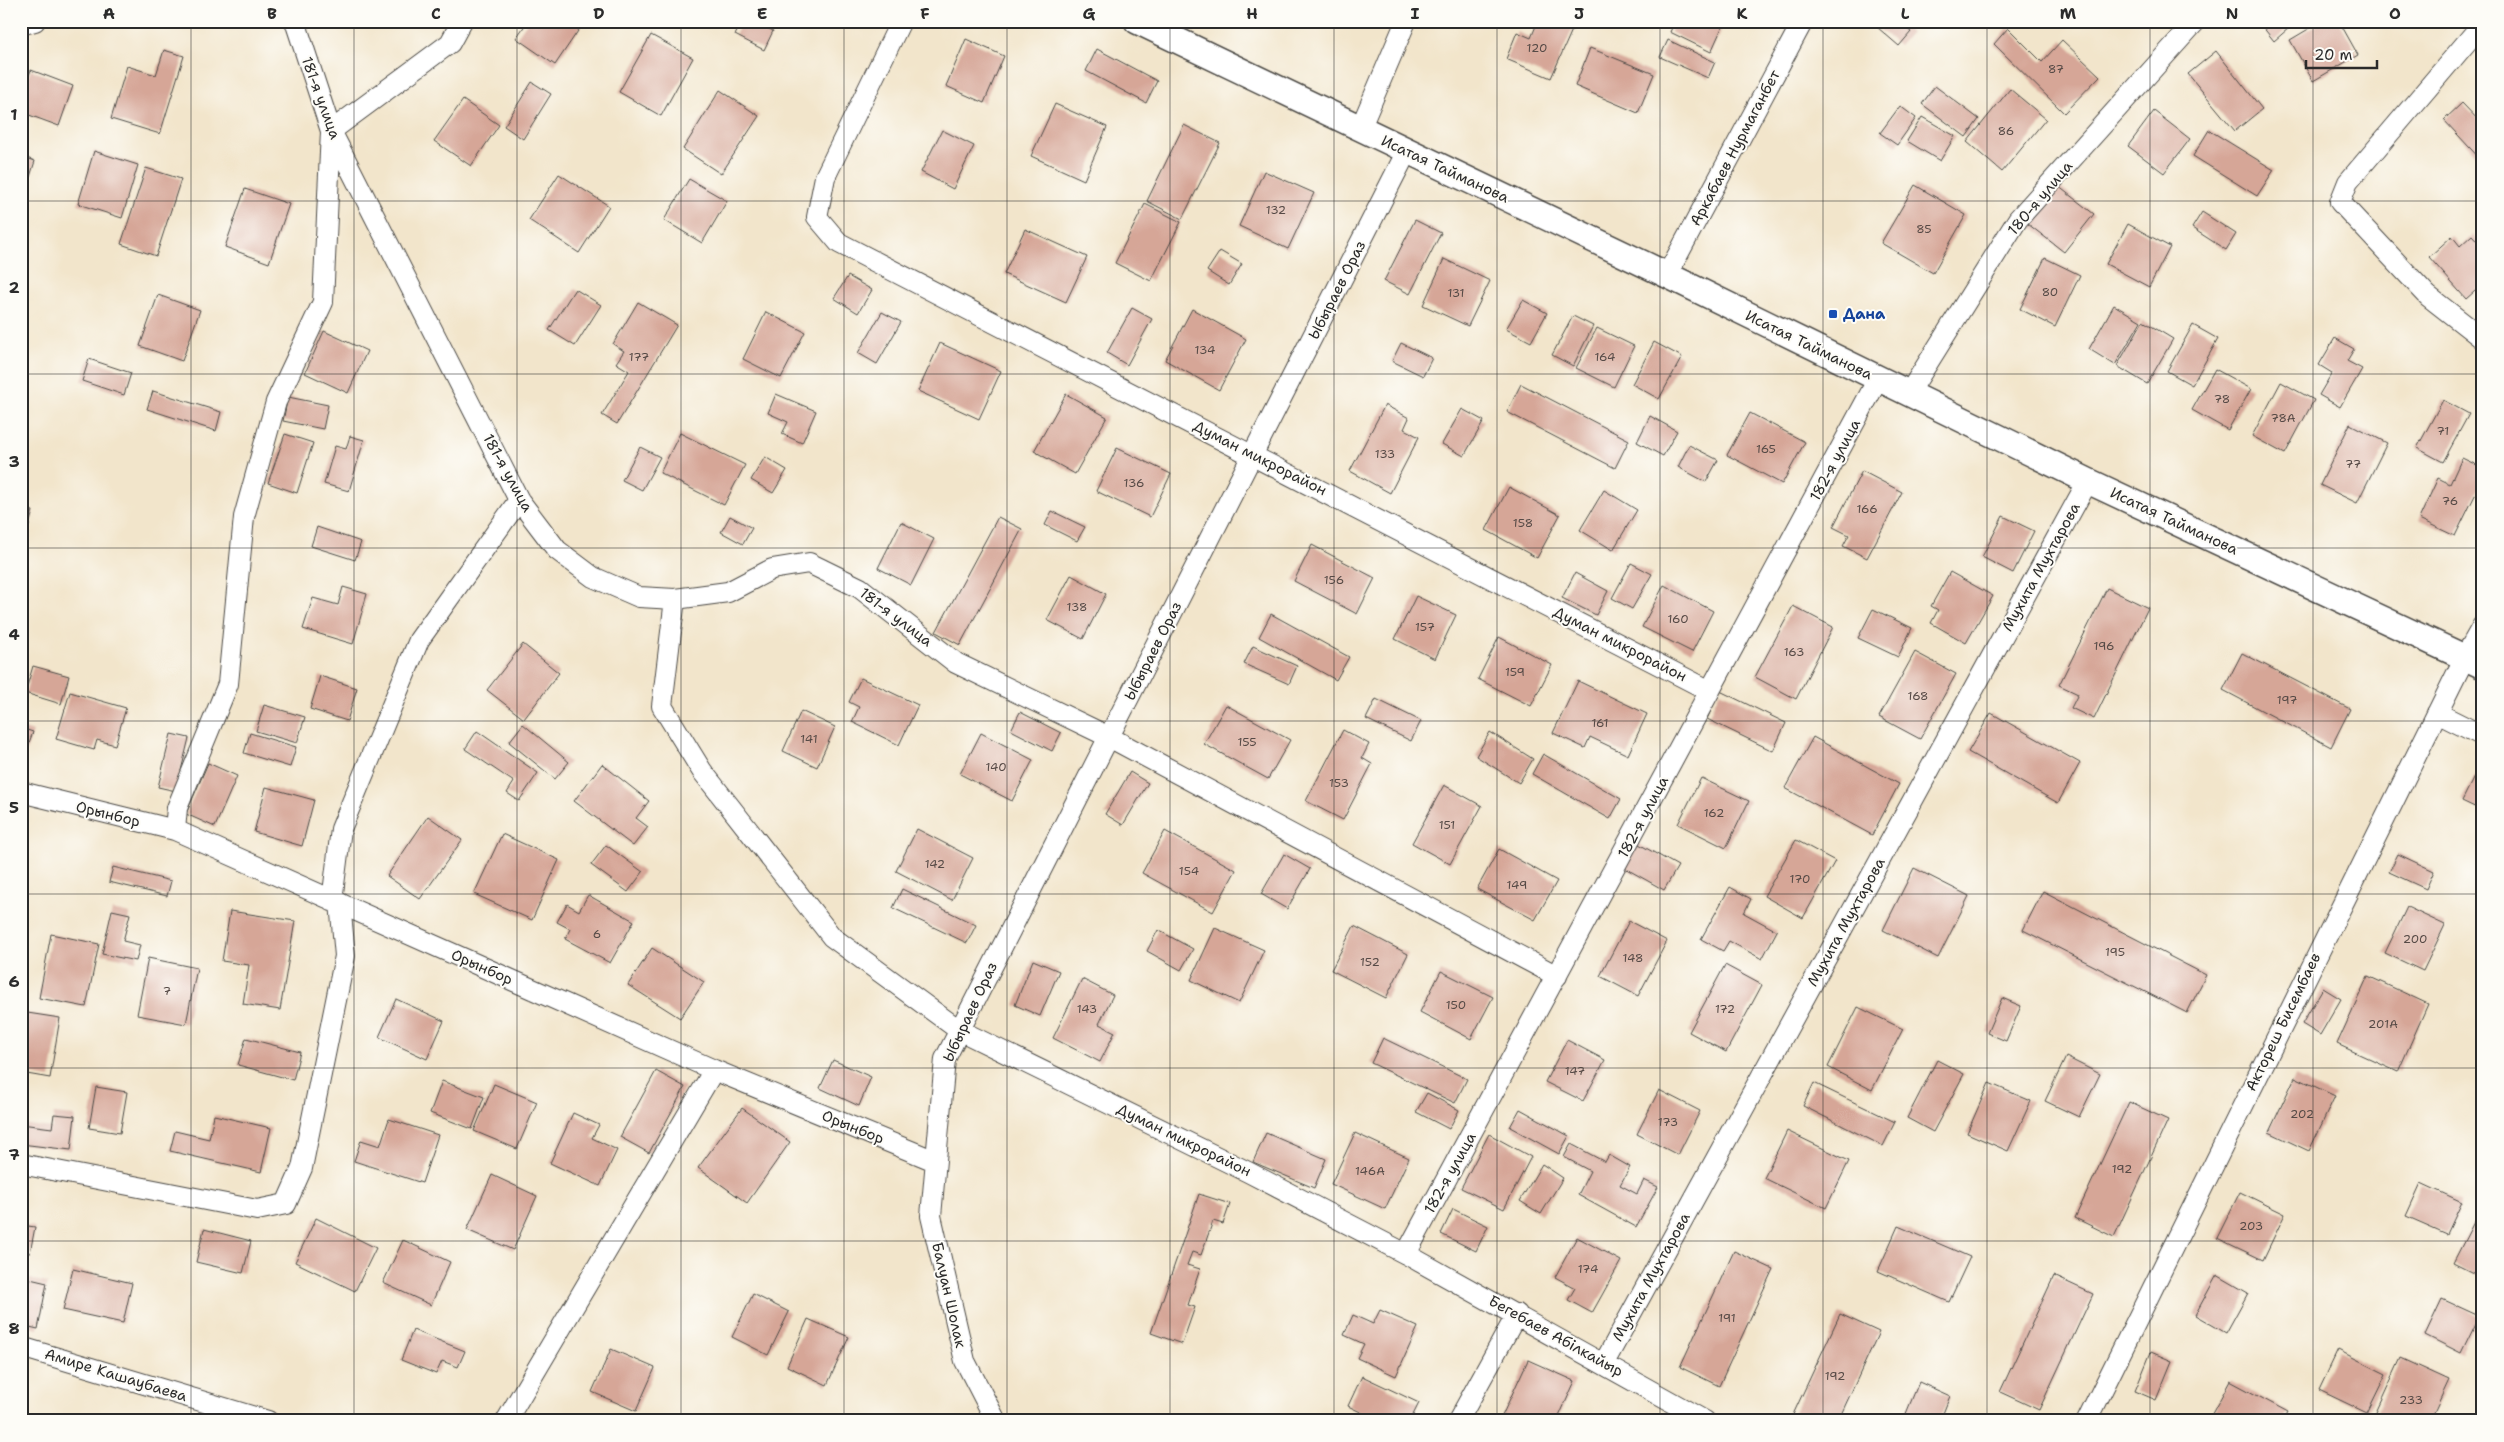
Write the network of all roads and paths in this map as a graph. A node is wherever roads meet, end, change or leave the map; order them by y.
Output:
1 (36, 21) edge
2 (295, 21) edge
3 (462, 21) edge
4 (901, 21) edge
5 (1137, 21) edge
6 (1406, 21) edge
7 (1803, 21) edge
8 (2196, 21) edge
9 (2483, 23) edge
10 (21, 25) edge
11 (1360, 129) junction
12 (331, 131) junction
13 (1408, 152) junction
14 (1667, 275) junction
15 (2483, 339) edge
16 (1878, 379) junction
17 (1909, 393) junction
18 (1253, 454) junction
19 (2088, 482) junction
20 (519, 500) junction
21 (675, 599) junction
22 (2483, 625) edge
23 (2474, 661) edge
24 (1710, 691) junction
25 (2436, 713) junction
26 (2483, 736) edge
27 (1109, 737) junction
28 (21, 792) edge
29 (174, 830) junction
30 (336, 902) junction
31 (1557, 976) junction
32 (960, 1030) junction
33 (714, 1070) junction
34 (936, 1161) junction
35 (21, 1164) edge
36 (1406, 1254) junction
37 (1517, 1314) junction
38 (21, 1347) edge
39 (1604, 1363) junction
40 (268, 1421) edge
41 (506, 1421) edge
42 (996, 1421) edge
43 (1458, 1421) edge
44 (1705, 1421) edge
45 (2087, 1421) edge

1 - 10 street
2 - 12 street, 181-я улица
3 - 12 street
4 - 18 street, Думан микрорайон
5 - 11 street, Исатая Тайманова
6 - 11 street
7 - 14 street, Аркабаев Нурмаганбет
8 - 17 street, 180-я улица
9 - 15 street
11 - 13 street, Исатая Тайманова
12 - 20 street, 181-я улица
12 - 29 street
13 - 14 street, Исатая Тайманова
13 - 18 street, Ыбыраев Ораз
14 - 16 street, Исатая Тайманова
16 - 17 street, Исатая Тайманова
16 - 24 street, 182-я улица
17 - 19 street, Исатая Тайманова
18 - 24 street, Думан микрорайон
18 - 27 street, Ыбыраев Ораз
19 - 23 street, Исатая Тайманова
19 - 39 street, Мухита Мухтарова
20 - 21 street, 181-я улица
20 - 30 street
21 - 27 street, 181-я улица
21 - 32 street, Думан микрорайон
22 - 23 street, Актореш Бисембаев
23 - 25 street, Актореш Бисембаев
24 - 31 street, 182-я улица
25 - 26 street
25 - 45 street, Актореш Бисембаев
27 - 31 street
27 - 32 street, Ыбыраев Ораз
28 - 29 street, Орынбор
29 - 30 street, Орынбор
30 - 33 street, Орынбор
30 - 35 street
31 - 36 street, 182-я улица
32 - 34 street, Ыбыраев Ораз
32 - 36 street, Думан микрорайон
33 - 34 street, Орынбор
33 - 41 street
34 - 42 street, Балуан Шолак
36 - 37 street, Бегебаев Абілкайыр
37 - 39 street, Бегебаев Абілкайыр
37 - 43 street
38 - 40 street, Амире Кашаубаева
39 - 44 street, Бегебаев Абілкайыр

